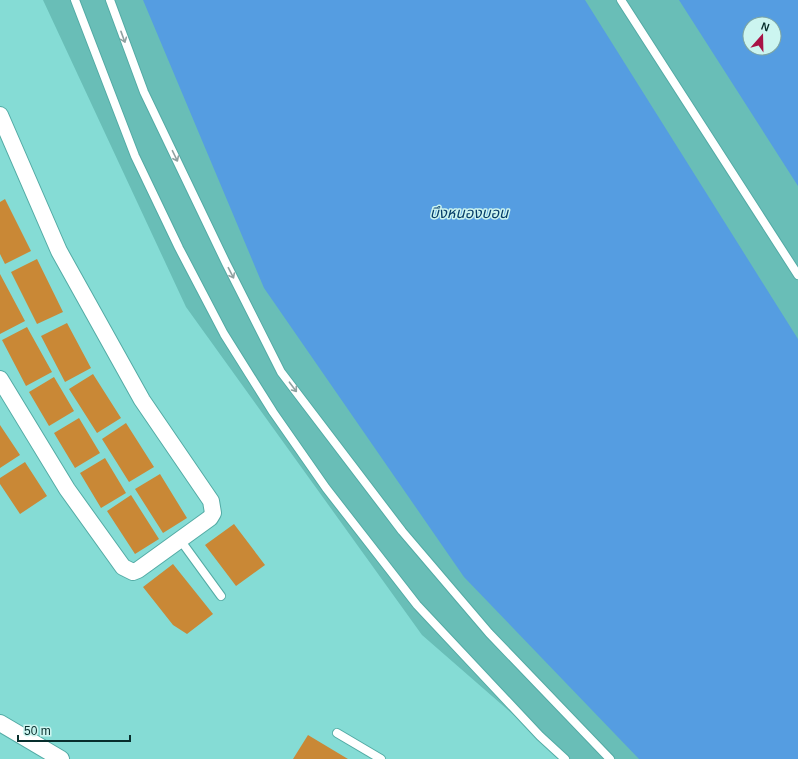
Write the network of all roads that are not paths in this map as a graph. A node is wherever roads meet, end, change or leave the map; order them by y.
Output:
1 (75, 0) edge
2 (110, 0) edge
3 (621, 0) edge
4 (0, 115) edge
5 (798, 275) edge
6 (0, 379) edge
7 (180, 540) junction
8 (221, 596) dead end
9 (0, 723) edge
10 (337, 733) dead end
11 (62, 759) edge
12 (381, 759) edge
13 (565, 759) edge
14 (610, 759) edge

1 - 13 lane
2 -> 14 lane
3 - 5 lane
4 - 7 street
6 - 7 street
7 - 8 lane
9 - 11 street
10 - 12 lane

